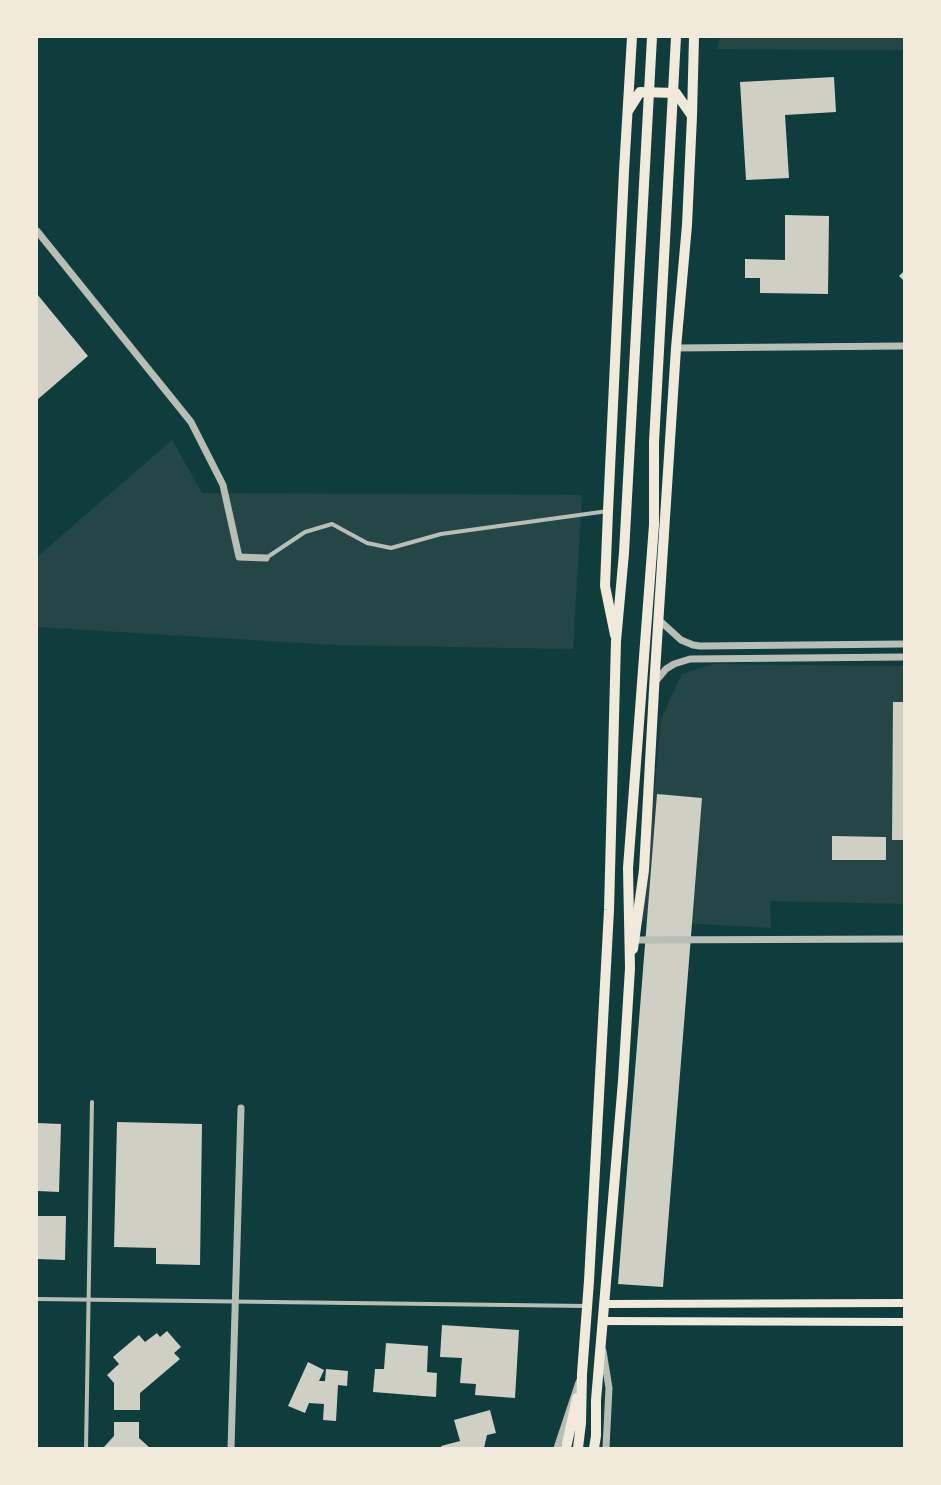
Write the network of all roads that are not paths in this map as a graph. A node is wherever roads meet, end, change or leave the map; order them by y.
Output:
1 (632, 37) edge
2 (652, 37) edge
3 (676, 37) edge
4 (694, 37) edge
5 (627, 112) junction
6 (692, 116) junction
7 (37, 231) edge
8 (904, 346) edge
9 (676, 348) junction
10 (608, 511) junction
11 (266, 558) joint
12 (659, 620) junction
13 (616, 641) junction
14 (904, 644) edge
15 (904, 657) edge
16 (655, 682) junction
17 (904, 939) edge
18 (634, 940) junction
19 (630, 968) junction
20 (92, 1102) dead end
21 (241, 1108) dead end
22 (37, 1298) edge
23 (88, 1300) junction
24 (236, 1302) junction
25 (904, 1303) edge
26 (605, 1304) junction
27 (588, 1306) junction
28 (603, 1321) junction
29 (904, 1322) edge
30 (602, 1343) junction
31 (582, 1374) junction
32 (86, 1448) edge
33 (231, 1448) edge
34 (557, 1448) edge
35 (566, 1448) edge
36 (578, 1448) edge
37 (594, 1448) edge
38 (606, 1448) edge

1 - 5 main road
2 - 13 main road
3 - 19 main road
4 - 6 main road
5 - 6 main road
5 - 10 main road
6 - 9 main road
7 - 11 street
8 - 9 street
9 - 12 main road
10 - 11 street
10 - 13 main road
12 - 14 street
12 - 16 main road
13 - 27 main road
15 - 16 street
16 - 18 main road
17 - 18 street
18 - 19 main road
19 - 26 main road
20 - 23 street
21 - 24 street
22 - 23 street
23 - 24 street
23 - 32 street
24 - 27 street
24 - 33 street
25 - 26 main road
26 - 28 main road
27 - 31 main road
28 - 29 main road
28 - 30 main road
30 - 37 main road
30 - 38 street
31 - 34 street
31 - 35 main road
31 - 36 main road

